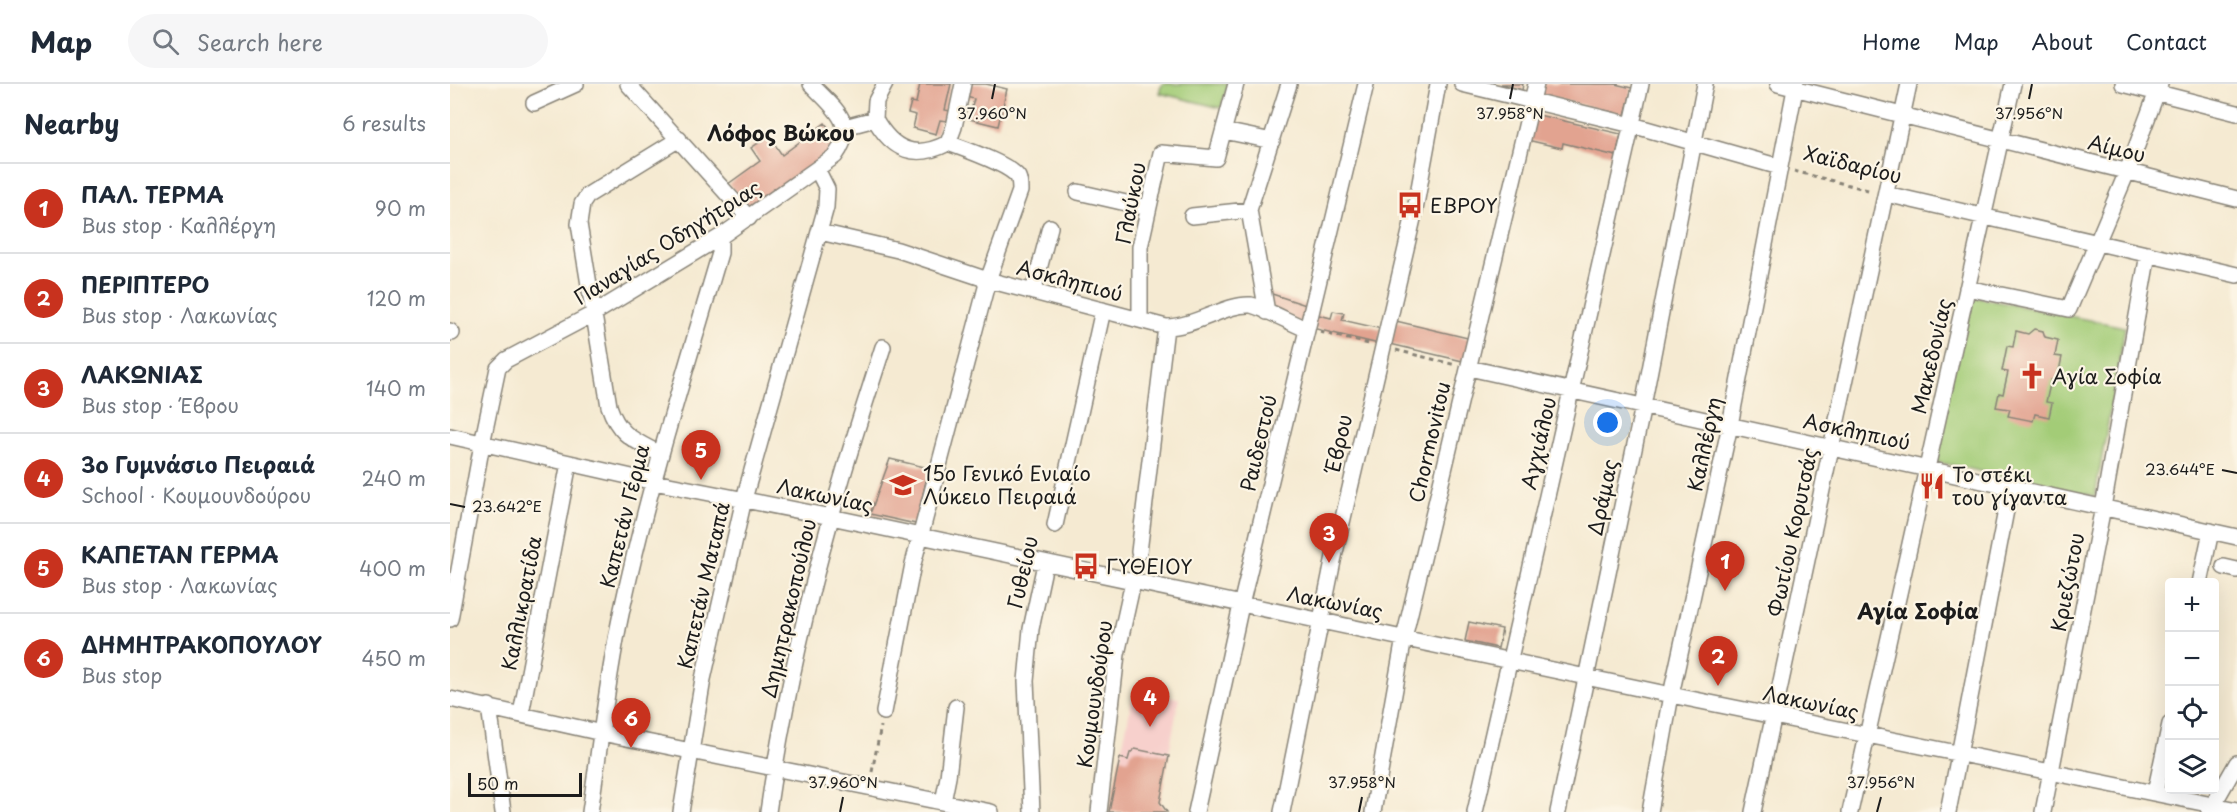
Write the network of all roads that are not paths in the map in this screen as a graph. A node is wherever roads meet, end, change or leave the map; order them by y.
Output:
1 (576, 84) edge
2 (628, 84) edge
3 (811, 84) edge
4 (885, 84) edge
5 (963, 84) edge
6 (1236, 84) edge
7 (1289, 84) edge
8 (1366, 84) edge
9 (1438, 84) edge
10 (1462, 84) edge
11 (1536, 84) edge
12 (1641, 84) edge
13 (1705, 84) edge
14 (1778, 84) edge
15 (1909, 84) edge
16 (2013, 84) edge
17 (2123, 84) edge
18 (1796, 86) edge
19 (2158, 88) edge
20 (1532, 101) junction
21 (534, 103) dead end
22 (2237, 113) edge
23 (1903, 115) junction
24 (874, 119) junction
25 (1632, 125) junction
26 (845, 127) junction
27 (1224, 132) junction
28 (679, 139) junction
29 (2000, 140) junction
30 (1272, 141) junction
31 (948, 143) junction
32 (1693, 143) junction
33 (1780, 167) junction
34 (817, 169) junction
35 (2127, 172) junction
36 (1078, 192) dead end
37 (1886, 194) junction
38 (2237, 199) edge
39 (1148, 208) junction
40 (1249, 210) junction
41 (1192, 216) dead end
42 (1983, 216) junction
43 (749, 218) junction
44 (1050, 227) dead end
45 (820, 232) junction
46 (720, 237) junction
47 (2098, 243) junction
48 (2148, 254) junction
49 (2237, 275) edge
50 (988, 280) junction
51 (1967, 288) junction
52 (1033, 292) junction
53 (1102, 310) junction
54 (1267, 312) junction
55 (593, 314) junction
56 (1140, 320) junction
57 (1166, 327) junction
58 (1306, 329) junction
59 (883, 347) dead end
60 (1469, 368) junction
61 (1572, 390) junction
62 (1643, 406) junction
63 (1730, 425) junction
64 (450, 436) edge
65 (482, 444) junction
66 (1832, 448) junction
67 (660, 454) junction
68 (569, 463) junction
69 (1927, 468) junction
70 (654, 482) junction
71 (2011, 482) junction
72 (744, 499) junction
73 (2103, 507) junction
74 (831, 517) junction
75 (1055, 525) dead end
76 (2211, 531) junction
77 (920, 537) junction
78 (2237, 537) edge
79 (1139, 552) dead end
80 (1045, 564) junction
81 (2201, 578) edge
82 (1132, 582) junction
83 (1241, 605) junction
84 (450, 619) edge
85 (1320, 621) junction
86 (1404, 638) junction
87 (1509, 660) junction
88 (1586, 677) junction
89 (1671, 695) junction
90 (450, 699) edge
91 (489, 706) junction
92 (956, 707) dead end
93 (884, 712) road end
94 (521, 714) junction
95 (1774, 715) junction
96 (602, 733) junction
97 (1867, 735) junction
98 (2166, 740) edge
99 (691, 751) junction
100 (1959, 754) junction
101 (2237, 763) edge
102 (774, 768) junction
103 (2051, 772) junction
104 (2155, 793) junction
105 (943, 802) junction
106 (2211, 809) edge
107 (2237, 810) edge
108 (503, 812) edge
109 (590, 812) edge
110 (681, 812) edge
111 (768, 812) edge
112 (991, 812) edge
113 (1032, 812) edge
114 (1100, 812) edge
115 (1196, 812) edge
116 (1282, 812) edge
117 (1373, 812) edge
118 (1475, 812) edge
119 (1558, 812) edge
120 (1650, 812) edge
121 (1754, 812) edge
122 (1850, 812) edge
123 (1948, 812) edge
124 (2043, 812) edge

1 - 21 street
2 - 28 street
3 - 26 street
4 - 24 street
5 - 31 street
6 - 27 street, Γλαύκου
7 - 30 street
8 - 58 street, Ραιδεστού
9 - 85 street, Έβρου
10 - 20 street, Χαϊδαρίου
11 - 20 street, Chormovitou
12 - 25 street, Αγχιάλου
13 - 32 street, Δράμας
14 - 18 street, Αίμου
15 - 23 street, Φωτίου Κορυτσάς
16 - 29 street, Μακεδονίας
17 - 19 street
18 - 23 street, Αίμου
18 - 33 street, Καλλέργη
19 - 22 street
19 - 35 street
20 - 25 street, Χαϊδαρίου
20 - 60 street, Chormovitou
23 - 29 street, Αίμου
23 - 37 street, Φωτίου Κορυτσάς
24 - 26 street
24 - 31 street
25 - 32 street, Χαϊδαρίου
25 - 61 street, Αγχιάλου
26 - 34 street, Παναγίας Οδηγήτριας
27 - 30 street
27 - 39 street, Γλαύκου
28 - 43 street
28 - 55 street
29 - 35 street, Αίμου
29 - 42 street, Μακεδονίας
30 - 40 street
31 - 50 street
32 - 33 street, Χαϊδαρίου
32 - 62 street, Δράμας
33 - 63 street, Καλλέργη
34 - 43 street, Παναγίας Οδηγήτριας
34 - 45 street, Καπετάν Ματαπά
35 - 38 street, Αίμου
35 - 47 street
36 - 39 street
37 - 42 street, Χαϊδαρίου
37 - 66 street, Φωτίου Κορυτσάς
39 - 56 street, Γλαύκου
40 - 41 street
40 - 54 street
42 - 47 street, Χαϊδαρίου
42 - 51 street, Μακεδονίας
43 - 46 street, Παναγίας Οδηγήτριας
44 - 52 street
45 - 50 street, Ασκληπιού
45 - 72 street, Καπετάν Ματαπά
46 - 55 street, Παναγίας Οδηγήτριας
46 - 67 street, Καπετάν Γέρμα
47 - 48 street, Χαϊδαρίου
47 - 51 street
48 - 49 street, Χαϊδαρίου
48 - 73 street, Κριεζώτου
50 - 52 street, Ασκληπιού
50 - 77 street
51 - 69 street, Μακεδονίας
52 - 53 street, Ασκληπιού
53 - 56 street, Ασκληπιού
53 - 75 street, Γυθείου
54 - 57 street, Ασκληπιού
54 - 58 street, Ασκληπιού
55 - 65 street, Παναγίας Οδηγήτριας
55 - 67 street
56 - 57 street, Ασκληπιού
57 - 79 street
58 - 83 street, Ραιδεστού
59 - 74 street, Δημητρακοπούλου
60 - 61 street, Ασκληπιού
60 - 86 street, Chormovitou
61 - 62 street, Ασκληπιού
61 - 87 street, Αγχιάλου
62 - 63 street, Ασκληπιού
62 - 88 street, Δράμας
63 - 66 street, Ασκληπιού
63 - 89 street, Καλλέργη
64 - 65 street, Λακωνίας
65 - 68 street, Λακωνίας
65 - 84 street, Παναγίας Οδηγήτριας
66 - 69 street, Ασκληπιού
66 - 95 street, Φωτίου Κορυτσάς
67 - 70 street, Καπετάν Γέρμα
68 - 70 street, Λακωνίας
68 - 94 street, Καλλικρατίδα
69 - 71 street, Ασκληπιού
69 - 97 street, Μακεδονίας
70 - 72 street, Λακωνίας
70 - 96 street, Καπετάν Γέρμα
71 - 73 street, Ασκληπιού
71 - 100 street
72 - 74 street, Λακωνίας
72 - 99 street, Καπετάν Ματαπά
73 - 76 street, Ασκληπιού
73 - 103 street, Κριεζώτου
74 - 77 street, Λακωνίας
74 - 102 street, Δημητρακοπούλου
76 - 78 street, Ασκληπιού
76 - 81 street
77 - 80 street, Λακωνίας
77 - 93 street
80 - 82 street, Λακωνίας
80 - 113 street, Γυθείου
82 - 83 street, Λακωνίας
82 - 114 street, Κουμουνδούρου
83 - 85 street, Λακωνίας
83 - 115 street, Ραιδεστού
85 - 86 street, Λακωνίας
85 - 116 street, Έβρου
86 - 87 street, Λακωνίας
86 - 117 street, Chormovitou
87 - 88 street, Λακωνίας
87 - 118 street, Αγχιάλου
88 - 89 street, Λακωνίας
88 - 119 street, Δράμας
89 - 95 street, Λακωνίας
89 - 120 street, Καλλέργη
90 - 91 street
91 - 94 street
91 - 108 street
92 - 105 street
94 - 96 street
95 - 97 street, Λακωνίας
95 - 121 street, Φωτίου Κορυτσάς
96 - 99 street
96 - 109 street, Καπετάν Γέρμα
97 - 100 street, Λακωνίας
97 - 122 street, Μακεδονίας
98 - 104 street
99 - 102 street
99 - 110 street, Καπετάν Ματαπά
100 - 103 street, Λακωνίας
100 - 123 street
101 - 106 street
102 - 105 street
102 - 111 street, Δημητρακοπούλου
103 - 104 street, Λακωνίας
103 - 124 street, Κριεζώτου
104 - 106 street, Λακωνίας
105 - 112 street
106 - 107 street, Λακωνίας

